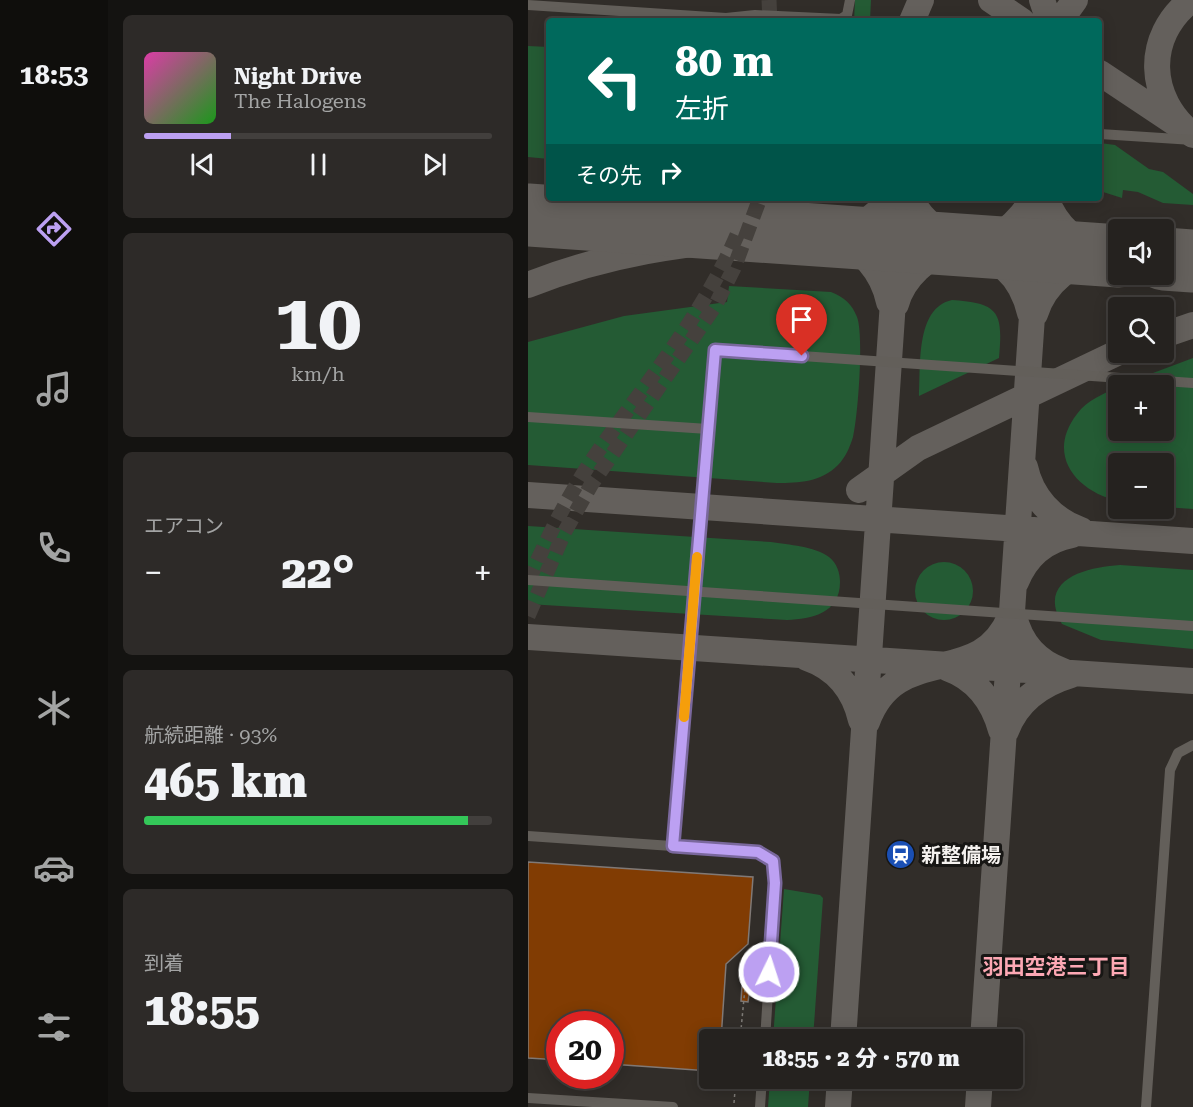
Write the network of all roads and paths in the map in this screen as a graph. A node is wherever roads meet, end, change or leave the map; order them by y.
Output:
1 (850, 0) edge
2 (528, 5) edge
3 (726, 18) edge
4 (726, 18) edge
5 (807, 18) edge
6 (844, 18) edge
7 (1102, 134) edge
8 (1193, 140) edge
9 (1193, 383) edge
10 (528, 417) edge
11 (708, 429) junction
12 (528, 580) edge
13 (694, 592) junction
14 (1193, 626) edge
15 (1193, 745) edge
16 (528, 836) edge
17 (673, 846) junction
18 (747, 967) dead end
19 (741, 1029) edge
20 (766, 1029) edge
21 (735, 1089) edge
22 (761, 1089) edge
23 (528, 1098) edge
24 (734, 1103) dead end
25 (650, 1106) edge
26 (673, 1107) edge
27 (760, 1107) edge
28 (1146, 1107) edge

1 - 6 street
2 - 3 street
4 - 5 street
7 - 8 street
9 - 11 street
10 - 11 street
11 - 13 street
12 - 13 street
13 - 14 street
13 - 17 street
15 - 28 street
16 - 17 street
17 - 20 street
18 - 19 path
21 - 24 path
22 - 27 street
23 - 25 street
25 - 26 street

